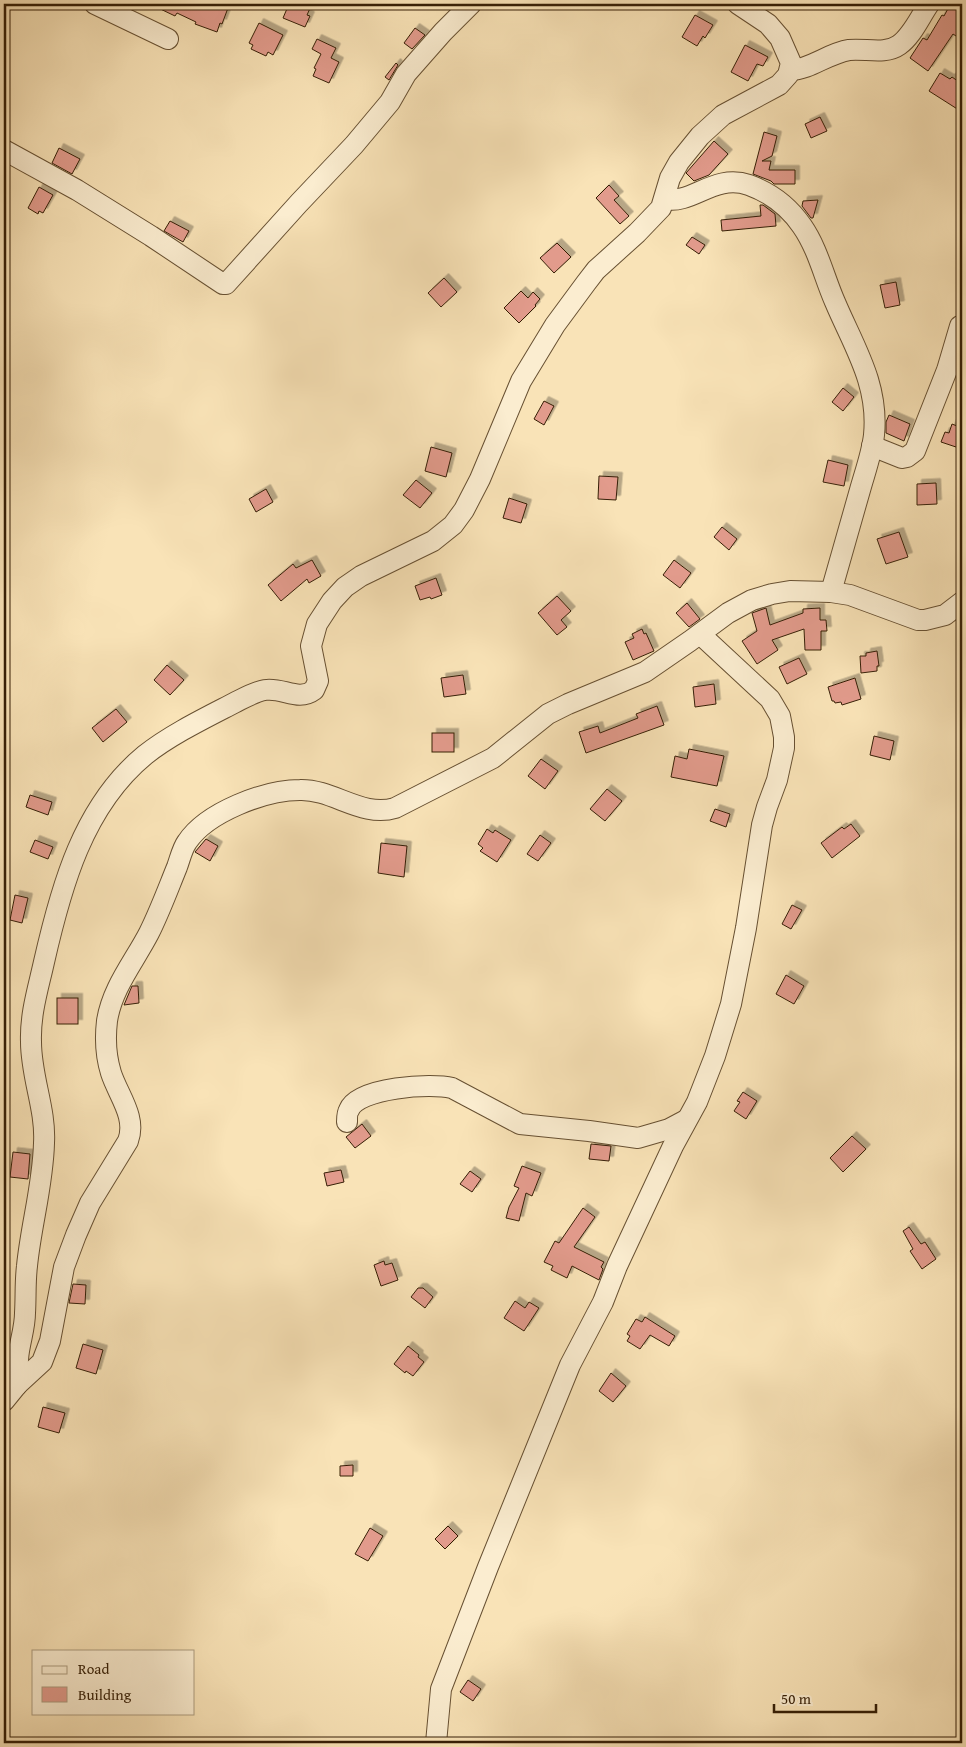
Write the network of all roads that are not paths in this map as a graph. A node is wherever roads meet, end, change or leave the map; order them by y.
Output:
1 (95, 4) edge
2 (471, 4) edge
3 (738, 4) edge
4 (928, 4) edge
5 (168, 39) dead end
6 (791, 70) junction
7 (4, 150) edge
8 (665, 199) junction
9 (960, 326) dead end
10 (872, 446) junction
11 (831, 592) junction
12 (962, 602) edge
13 (700, 634) junction
14 (686, 1120) junction
15 (347, 1122) dead end
16 (17, 1385) junction
17 (4, 1402) edge
18 (436, 1743) edge

1 - 5 street
2 - 7 street
3 - 6 street
4 - 6 street
6 - 8 street
8 - 10 street
8 - 16 street
9 - 10 street
10 - 11 street
11 - 12 street
11 - 13 street
13 - 14 street
13 - 16 street
14 - 15 street
14 - 18 street
16 - 17 street

